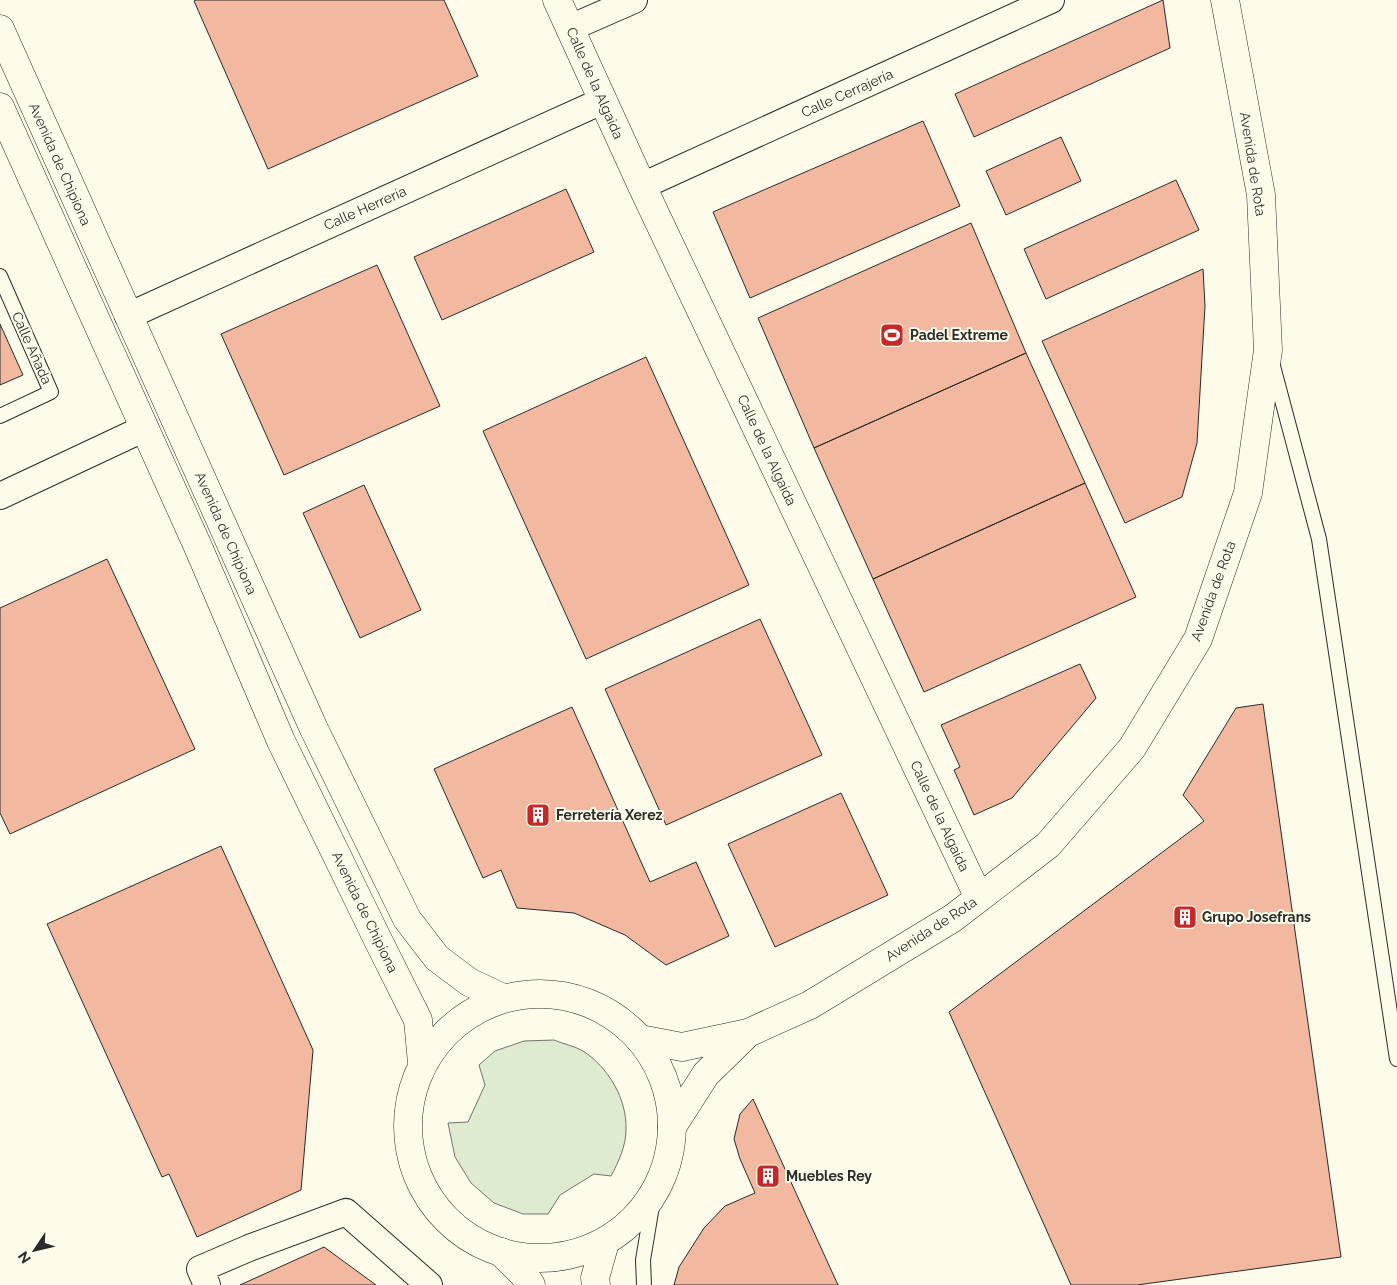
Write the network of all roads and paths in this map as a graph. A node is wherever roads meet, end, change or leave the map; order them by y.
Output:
1 (557, 0) edge
2 (634, 0) edge
3 (1051, 0) edge
4 (1225, 0) edge
5 (570, 28) junction
6 (0, 29) edge
7 (602, 100) junction
8 (0, 107) edge
9 (642, 186) junction
10 (0, 276) edge
11 (128, 316) junction
12 (1268, 350) junction
13 (0, 416) edge
14 (145, 428) junction
15 (0, 496) edge
16 (979, 898) junction
17 (503, 998) junction
18 (748, 1033) junction
19 (640, 1039) junction
20 (1397, 1059) edge
21 (422, 1063) junction
22 (672, 1127) junction
23 (654, 1194) junction
24 (605, 1242) junction
25 (501, 1252) junction
26 (207, 1285) edge
27 (429, 1285) edge
28 (531, 1285) edge
29 (596, 1285) edge
30 (644, 1285) edge

1 - 5 main road, Calle de la Algaida
2 - 5 street
3 - 9 street, Calle Cerrajería
4 - 12 main road, Avenida de Rota
5 - 7 main road, Calle de la Algaida
6 - 11 main road, Avenida de Chipiona
7 - 9 main road, Calle de la Algaida
7 - 11 street, Calle Herrería
8 - 14 main road, Avenida de Chipiona
9 - 16 main road, Calle de la Algaida
10 - 13 lane, Calle Añada
11 - 17 main road, Avenida de Chipiona
12 - 16 main road, Avenida de Rota
12 - 20 lane
14 - 15 street
14 - 21 main road, Avenida de Chipiona
16 - 18 main road, Avenida de Rota
17 - 19 main road
17 - 21 main road
18 - 19 main road, Avenida de Rota
18 - 22 main road, Avenida de Rota
19 - 22 main road
21 - 25 main road
22 - 23 main road
23 - 24 main road
23 - 30 lane
24 - 25 main road
24 - 29 main road
25 - 28 main road
26 - 27 street

